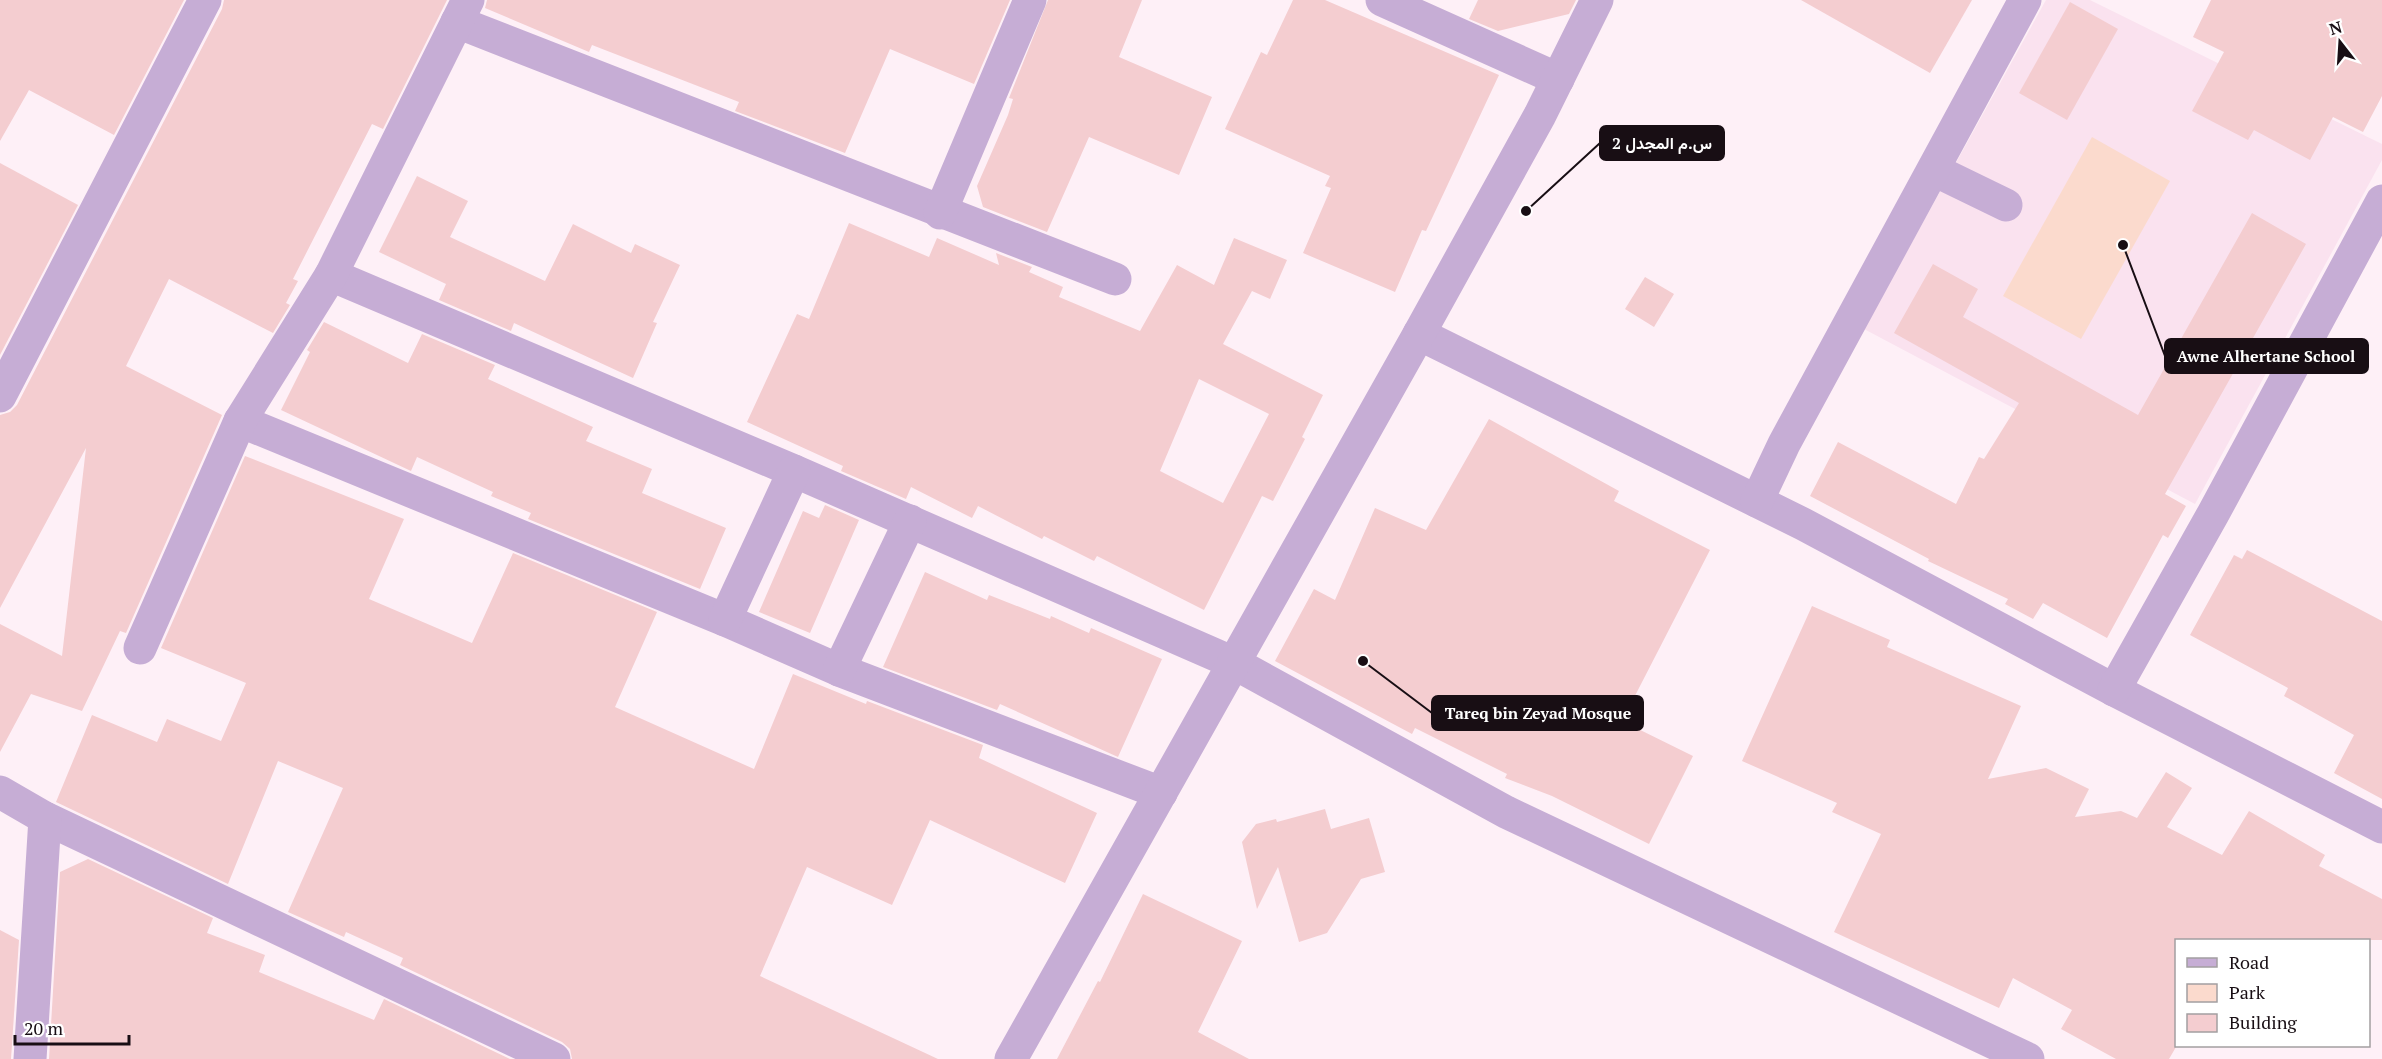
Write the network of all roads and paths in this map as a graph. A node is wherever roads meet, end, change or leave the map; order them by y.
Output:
1 (206, 0) edge
2 (1030, 0) edge
3 (1382, 0) edge
4 (1598, 0) edge
5 (2025, 0) edge
6 (463, 11) edge
7 (1558, 79) junction
8 (1934, 170) junction
9 (2382, 201) edge
10 (2006, 205) dead end
11 (940, 213) junction
12 (331, 275) junction
13 (1115, 279) dead end
14 (1419, 334) junction
15 (0, 396) edge
16 (240, 421) junction
17 (794, 471) junction
18 (1757, 501) junction
19 (910, 521) junction
20 (725, 620) junction
21 (140, 648) dead end
22 (1234, 663) junction
23 (839, 670) junction
24 (2114, 690) junction
25 (0, 792) edge
26 (1161, 793) junction
27 (45, 818) junction
28 (2382, 827) edge
29 (30, 1059) edge
30 (554, 1059) edge
31 (1011, 1059) edge
32 (2028, 1059) edge

1 - 15 street
2 - 11 street
3 - 7 street
4 - 7 street
5 - 8 street
6 - 11 street
6 - 12 street
7 - 14 street
8 - 10 street
8 - 18 street
9 - 24 street
11 - 13 street
12 - 16 street
12 - 17 street
14 - 18 street
14 - 22 street
16 - 20 street
16 - 21 street
17 - 19 street
17 - 20 street
18 - 24 street
19 - 22 street
19 - 23 street
20 - 23 street
22 - 26 street
22 - 32 street
23 - 26 street
24 - 28 street
25 - 27 street
26 - 31 street
27 - 29 street
27 - 30 street

